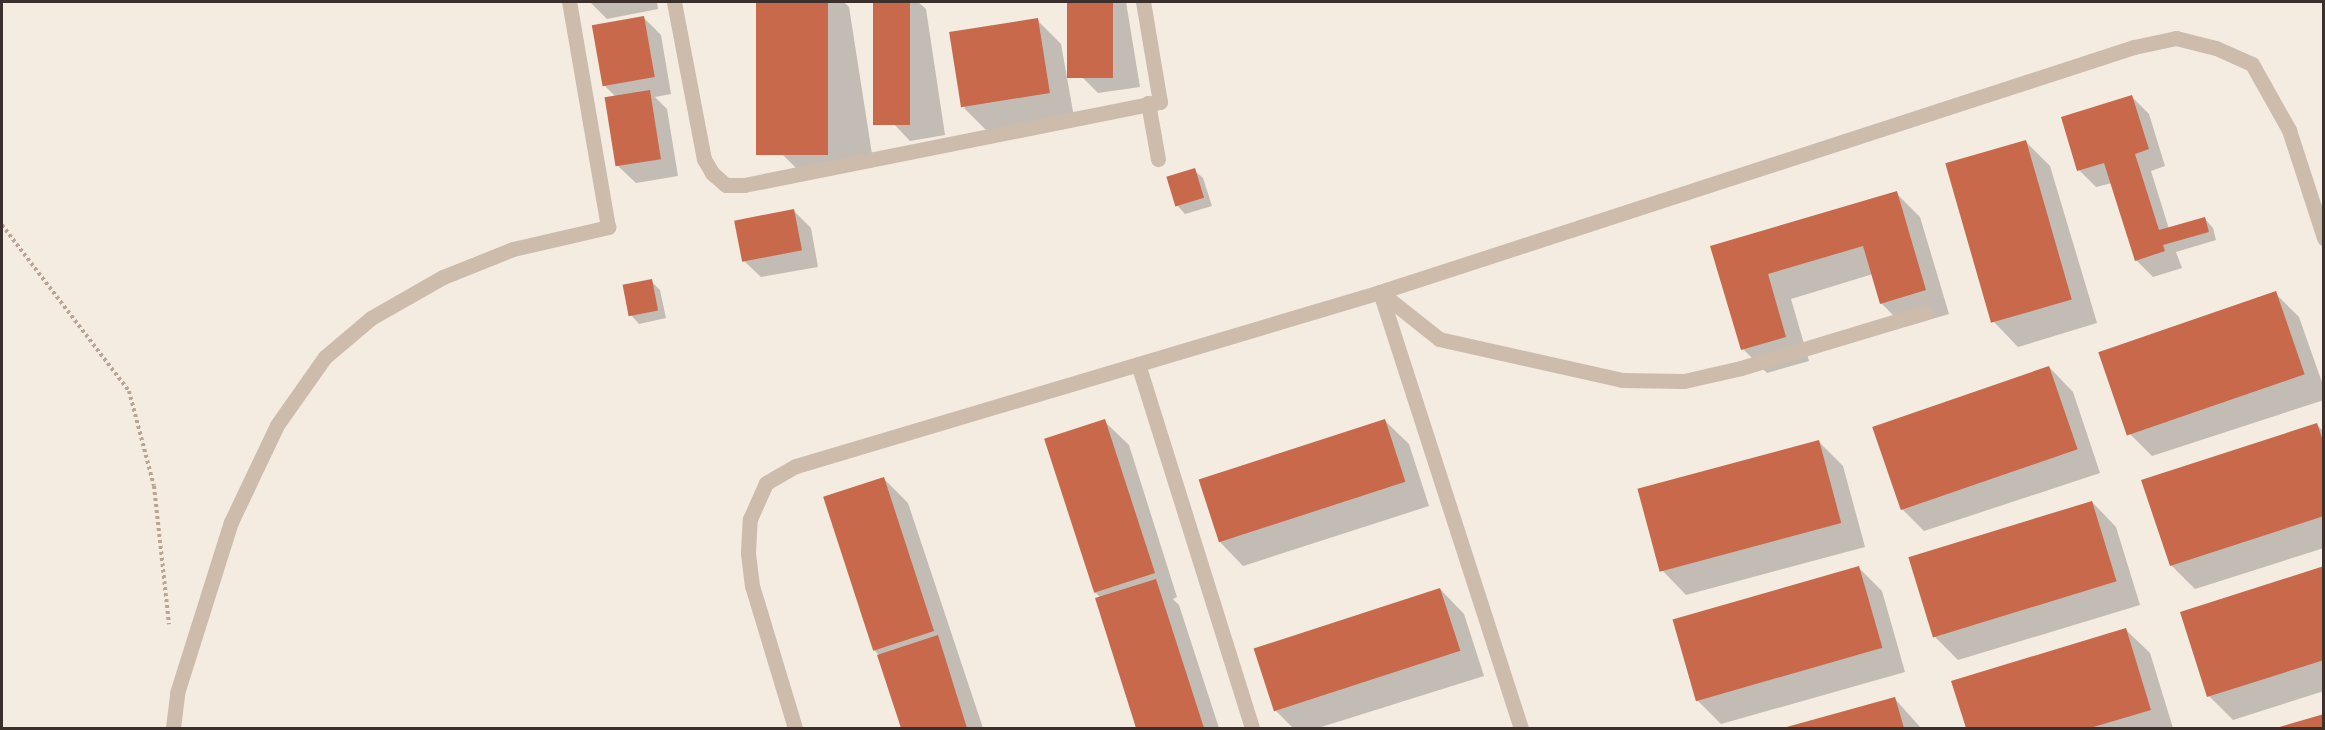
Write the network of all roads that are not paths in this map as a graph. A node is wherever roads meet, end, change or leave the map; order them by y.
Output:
1 (569, 2) edge
2 (674, 2) edge
3 (1143, 2) edge
4 (1148, 103) junction
5 (1158, 159) dead end
6 (2324, 238) edge
7 (1380, 292) junction
8 (1926, 312) dead end
9 (1138, 364) junction
10 (173, 729) edge
11 (795, 729) edge
12 (1252, 729) edge
13 (1521, 729) edge

1 - 10 lane
2 - 4 lane
3 - 4 lane
4 - 5 lane
6 - 7 lane
7 - 8 lane
7 - 9 lane
7 - 13 lane
9 - 11 lane
9 - 12 lane

